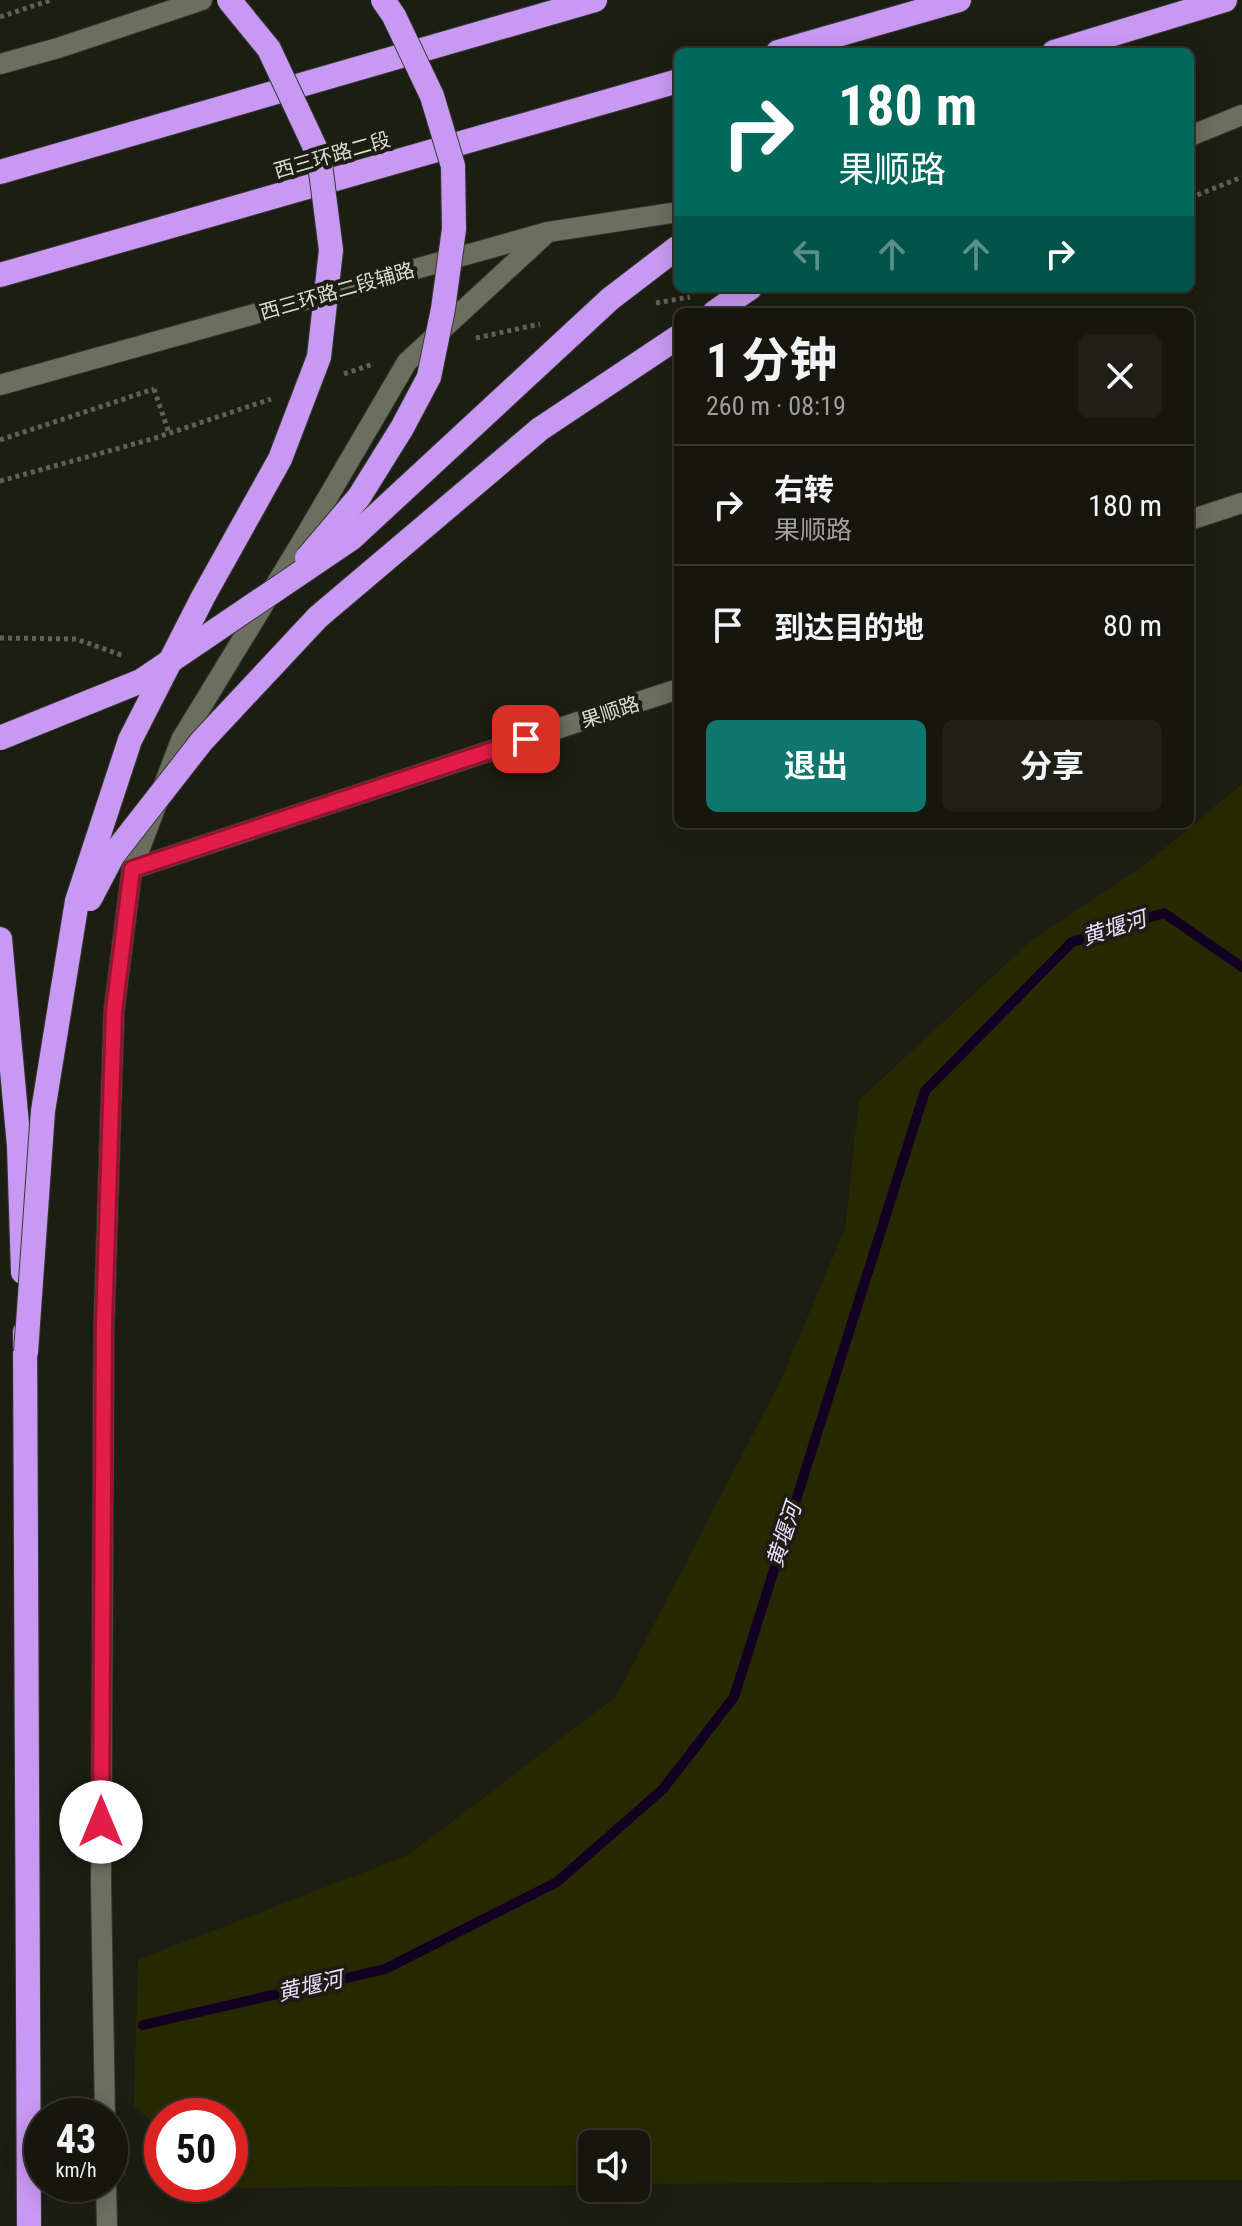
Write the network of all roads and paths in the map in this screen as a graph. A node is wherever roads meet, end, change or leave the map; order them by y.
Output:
1 (51, 0) edge
2 (202, 0) edge
3 (229, 0) edge
4 (383, 0) edge
5 (595, 0) edge
6 (959, 0) edge
7 (1225, 0) edge
8 (0, 17) edge
9 (1140, 25) junction
10 (792, 48) edge
11 (1067, 48) edge
12 (1099, 48) edge
13 (0, 64) edge
14 (674, 82) edge
15 (1242, 115) edge
16 (1194, 134) edge
17 (0, 172) edge
18 (1242, 177) edge
19 (1194, 196) edge
20 (674, 213) edge
21 (548, 232) junction
22 (674, 250) edge
23 (0, 275) edge
24 (744, 292) edge
25 (721, 308) edge
26 (674, 340) edge
27 (0, 385) edge
28 (169, 434) dead end
29 (0, 440) edge
30 (1242, 503) edge
31 (1194, 519) edge
32 (282, 587) junction
33 (0, 638) edge
34 (136, 661) dead end
35 (674, 690) edge
36 (0, 738) edge
37 (132, 869) junction
38 (72, 933) junction
39 (0, 939) edge
40 (26, 1352) junction
41 (105, 2098) edge
42 (106, 2202) edge
43 (29, 2226) edge
44 (107, 2226) edge

1 - 8 path
2 - 13 main road
3 - 38 highway, bridge
4 - 32 highway, bridge
5 - 17 highway
6 - 10 highway
7 - 9 highway
9 - 11 highway
9 - 12 highway
14 - 23 highway, 西三环路二段
15 - 16 main road
18 - 19 path
20 - 21 main road, 西三环路二段辅路
21 - 27 main road, 西三环路二段辅路
21 - 37 main road
22 - 32 highway, bridge
24 - 25 highway
26 - 38 highway, bridge
28 - 29 path, bridge
30 - 31 main road
32 - 36 highway, bridge
33 - 34 path
35 - 37 main road, 果顺路
37 - 41 main road
38 - 40 highway, bridge
39 - 40 highway, bridge
40 - 43 highway
42 - 44 main road

